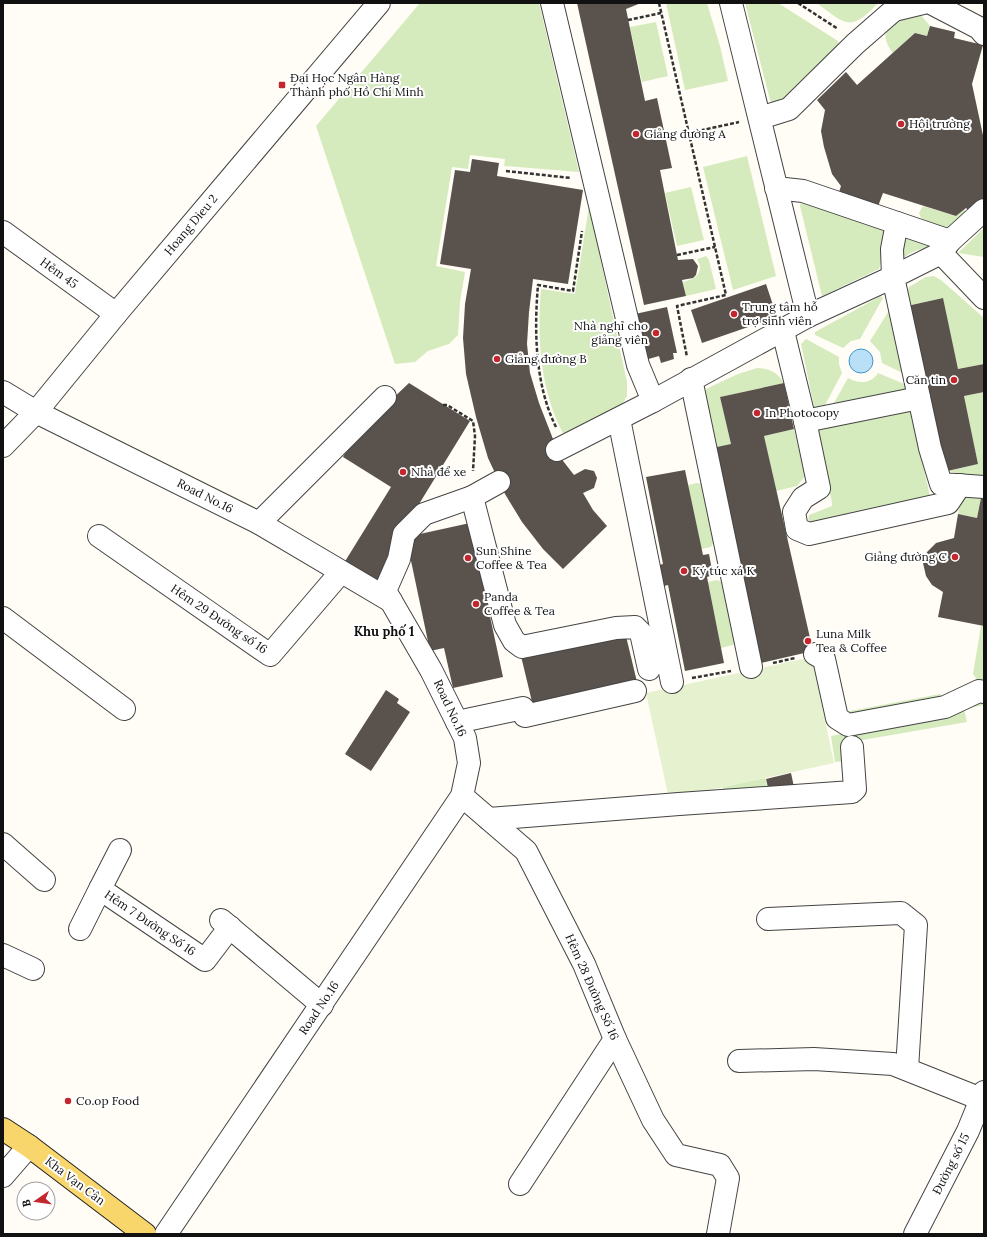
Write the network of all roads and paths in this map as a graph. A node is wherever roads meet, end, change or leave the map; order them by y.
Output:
1 (379, 3) edge
2 (552, 3) edge
3 (659, 3) edge
4 (731, 3) edge
5 (798, 3) edge
6 (924, 3) edge
7 (931, 3) edge
8 (661, 13) junction
9 (628, 20) dead end
10 (984, 34) edge
11 (855, 44) junction
12 (760, 118) junction
13 (689, 133) junction
14 (506, 171) dead end
15 (575, 178) dead end
16 (776, 188) junction
17 (984, 210) edge
18 (897, 223) junction
19 (583, 224) dead end
20 (3, 232) edge
21 (715, 247) junction
22 (946, 247) junction
23 (677, 256) dead end
24 (893, 278) junction
25 (984, 298) edge
26 (116, 314) junction
27 (808, 316) junction
28 (783, 331) junction
29 (691, 380) junction
30 (3, 392) edge
31 (384, 397) dead end
32 (919, 398) junction
33 (653, 401) junction
34 (443, 405) dead end
35 (36, 412) junction
36 (619, 419) junction
37 (805, 421) junction
38 (3, 446) edge
39 (562, 448) joint
40 (499, 482) dead end
41 (960, 485) junction
42 (984, 487) edge
43 (472, 497) junction
44 (259, 523) junction
45 (99, 536) dead end
46 (341, 572) junction
47 (391, 601) junction
48 (3, 618) edge
49 (815, 654) joint
50 (751, 667) junction
51 (649, 669) dead end
52 (672, 682) joint
53 (635, 691) dead end
54 (984, 692) edge
55 (124, 709) dead end
56 (457, 722) junction
57 (852, 747) dead end
58 (462, 796) junction
59 (489, 819) junction
60 (3, 844) edge
61 (120, 850) dead end
62 (44, 880) dead end
63 (100, 889) junction
64 (768, 919) dead end
65 (80, 929) dead end
66 (3, 955) edge
67 (33, 969) dead end
68 (322, 1005) junction
69 (615, 1039) junction
70 (739, 1061) dead end
71 (907, 1069) junction
72 (982, 1095) edge
73 (3, 1129) edge
74 (29, 1146) junction
75 (3, 1176) edge
76 (520, 1184) dead end
77 (145, 1234) edge
78 (166, 1234) edge
79 (718, 1234) edge
80 (915, 1234) edge

1 - 26 street, Hoang Dieu 2
2 - 33 street
3 - 8 path
4 - 12 street
5 - 11 path
6 - 11 street
7 - 10 street
8 - 9 path
8 - 13 path
11 - 12 street
12 - 13 path
12 - 16 street
13 - 21 path
14 - 15 path
16 - 18 street
16 - 27 street
17 - 22 street
18 - 22 street
18 - 24 street
19 - 39 path
20 - 26 street, Hẻm 45
21 - 23 path
21 - 29 path
22 - 24 street
22 - 25 street
24 - 27 street
24 - 32 street
26 - 35 street, Hoang Dieu 2
27 - 28 street
28 - 29 street
28 - 37 street
29 - 33 street
29 - 50 street
30 - 35 street, Road No.16
31 - 44 street
32 - 37 street
32 - 41 street
33 - 36 street
34 - 43 path
35 - 38 street, Hoang Dieu 2
35 - 44 street, Road No.16
36 - 39 street
36 - 52 street
37 - 41 street
40 - 43 street
41 - 42 street
43 - 47 street
43 - 51 street
44 - 46 street, Road No.16
45 - 46 street, Hẻm 29 Đường số 16
46 - 47 street, Road No.16
47 - 56 street, Road No.16
48 - 55 street
49 - 50 path
49 - 54 street
50 - 52 path
53 - 56 street
56 - 58 street, Road No.16
57 - 59 street
58 - 59 street, Hẻm 28 Đường Số 16
58 - 68 street, Road No.16
59 - 69 street, Hẻm 28 Đường Số 16
60 - 62 street
61 - 63 street, Hẻm 7 Đường Số 16
63 - 65 street, Hẻm 7 Đường Số 16
63 - 68 street, Hẻm 7 Đường Số 16
64 - 71 street
66 - 67 street
68 - 78 street, Road No.16
69 - 76 street
69 - 79 street, Hẻm 28 Đường Số 16
70 - 71 street
71 - 72 street
72 - 80 street, Đường số 15
73 - 74 main road, Kha Vạn Cân
74 - 75 street
74 - 77 main road, Kha Vạn Cân

